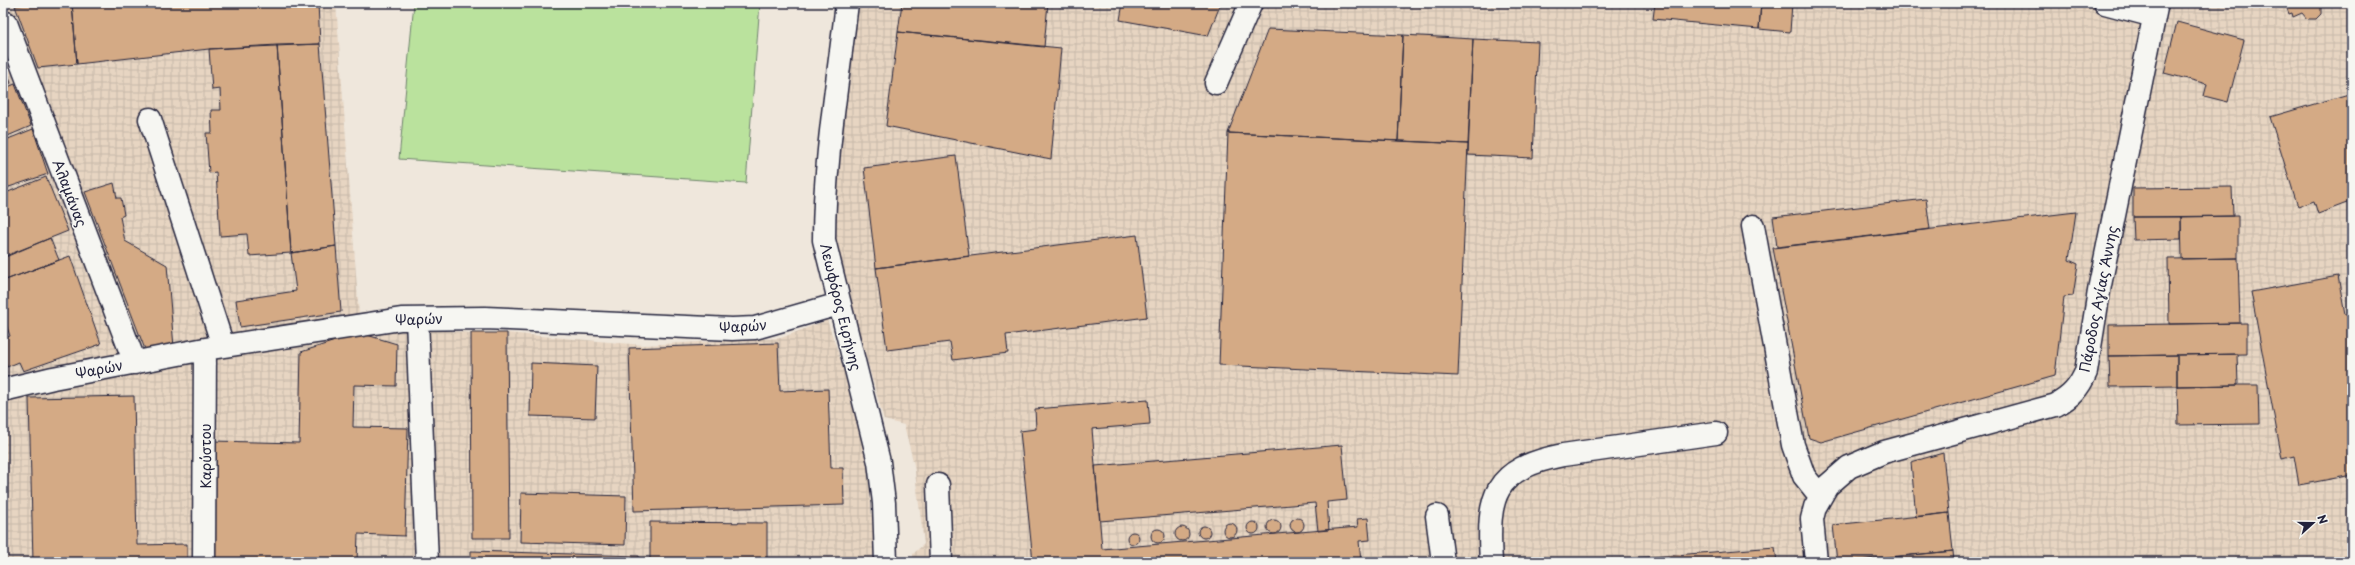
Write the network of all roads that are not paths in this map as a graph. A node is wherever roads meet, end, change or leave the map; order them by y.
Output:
1 (847, 3) edge
2 (1251, 3) edge
3 (2105, 3) edge
4 (2155, 9) edge
5 (6, 23) dead end
6 (1216, 83) dead end
7 (150, 119) dead end
8 (1753, 226) dead end
9 (839, 304) junction
10 (417, 319) junction
11 (214, 348) junction
12 (135, 363) junction
13 (3, 390) edge
14 (1716, 433) dead end
15 (938, 485) dead end
16 (1820, 496) junction
17 (1438, 516) dead end
18 (204, 562) edge
19 (427, 562) edge
20 (886, 562) edge
21 (941, 562) edge
22 (1443, 562) edge
23 (1491, 562) edge
24 (1816, 562) edge

1 - 9 street, Λεωφόρος Ειρήνης
2 - 6 street
3 - 4 street
4 - 16 street, Πάροδος Αγίας Άννης
5 - 12 street, Αλαμάνας
7 - 11 street, Καρύστου
8 - 16 street
9 - 10 street, Ψαρών
9 - 20 street, Λεωφόρος Ειρήνης
10 - 11 street, Ψαρών
10 - 19 street
11 - 12 street, Ψαρών
11 - 18 street, Καρύστου
12 - 13 street, Ψαρών
14 - 23 street
15 - 21 street
16 - 24 street, Πάροδος Αγίας Άννης
17 - 22 street

